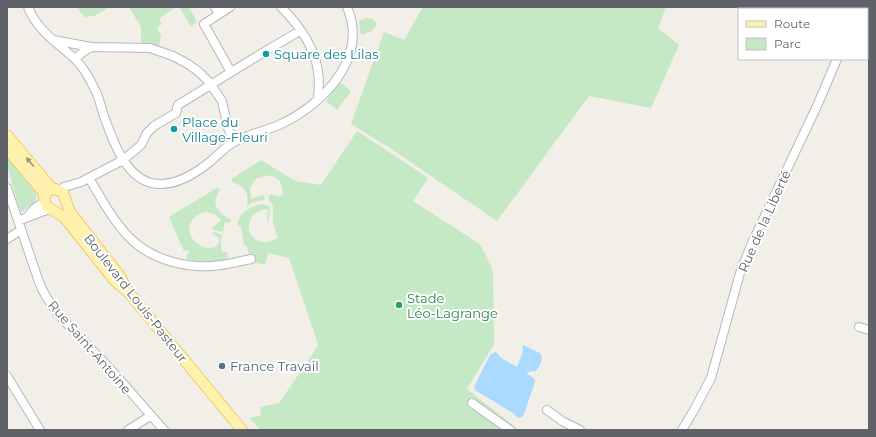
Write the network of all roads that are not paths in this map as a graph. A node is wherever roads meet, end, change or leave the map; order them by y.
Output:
1 (28, 7) edge
2 (230, 7) edge
3 (281, 7) edge
4 (347, 7) edge
5 (217, 10) edge
6 (300, 31) junction
7 (51, 40) junction
8 (79, 46) junction
9 (91, 47) junction
10 (72, 57) junction
11 (837, 60) edge
12 (231, 72) junction
13 (211, 85) junction
14 (318, 100) junction
15 (7, 136) edge
16 (234, 142) junction
17 (7, 149) edge
18 (123, 160) junction
19 (89, 178) junction
20 (81, 182) junction
21 (7, 188) edge
22 (50, 199) junction
23 (65, 200) junction
24 (18, 221) junction
25 (21, 230) junction
26 (7, 239) edge
27 (250, 259) dead end
28 (129, 293) junction
29 (859, 327) dead end
30 (869, 330) edge
31 (7, 376) edge
32 (472, 403) dead end
33 (547, 410) dead end
34 (150, 416) junction
35 (40, 430) edge
36 (128, 430) edge
37 (164, 430) edge
38 (242, 430) edge
39 (510, 430) edge
40 (580, 430) edge
41 (682, 430) edge

1 - 7 street
2 - 5 street
3 - 6 street
4 - 14 street
5 - 12 street
6 - 12 street
6 - 14 street
7 - 8 street
7 - 10 street
8 - 9 street
8 - 10 street
9 - 10 street
9 - 13 street
10 - 18 street
11 - 41 street, Rue de la Liberté
12 - 13 street
13 - 16 street
13 - 18 street
14 - 16 street
22 -> 15 main road
16 - 18 street
17 - 22 main road
18 - 19 street
19 - 20 street
19 - 27 street
20 - 22 street
20 - 23 street
21 - 24 street, Rue Saint-Antoine
22 - 23 main road, Boulevard Louis-Pasteur
22 - 23 main road
22 - 24 street
22 - 28 main road
23 - 28 main road, Boulevard Louis-Pasteur
24 - 25 street, Rue Saint-Antoine
25 - 26 street
25 - 34 street, Rue Saint-Antoine
28 - 38 main road, Boulevard Louis-Pasteur
29 - 30 street
31 - 35 street
32 - 39 street
33 - 40 street
34 - 36 street
34 - 37 street, Rue Saint-Antoine

